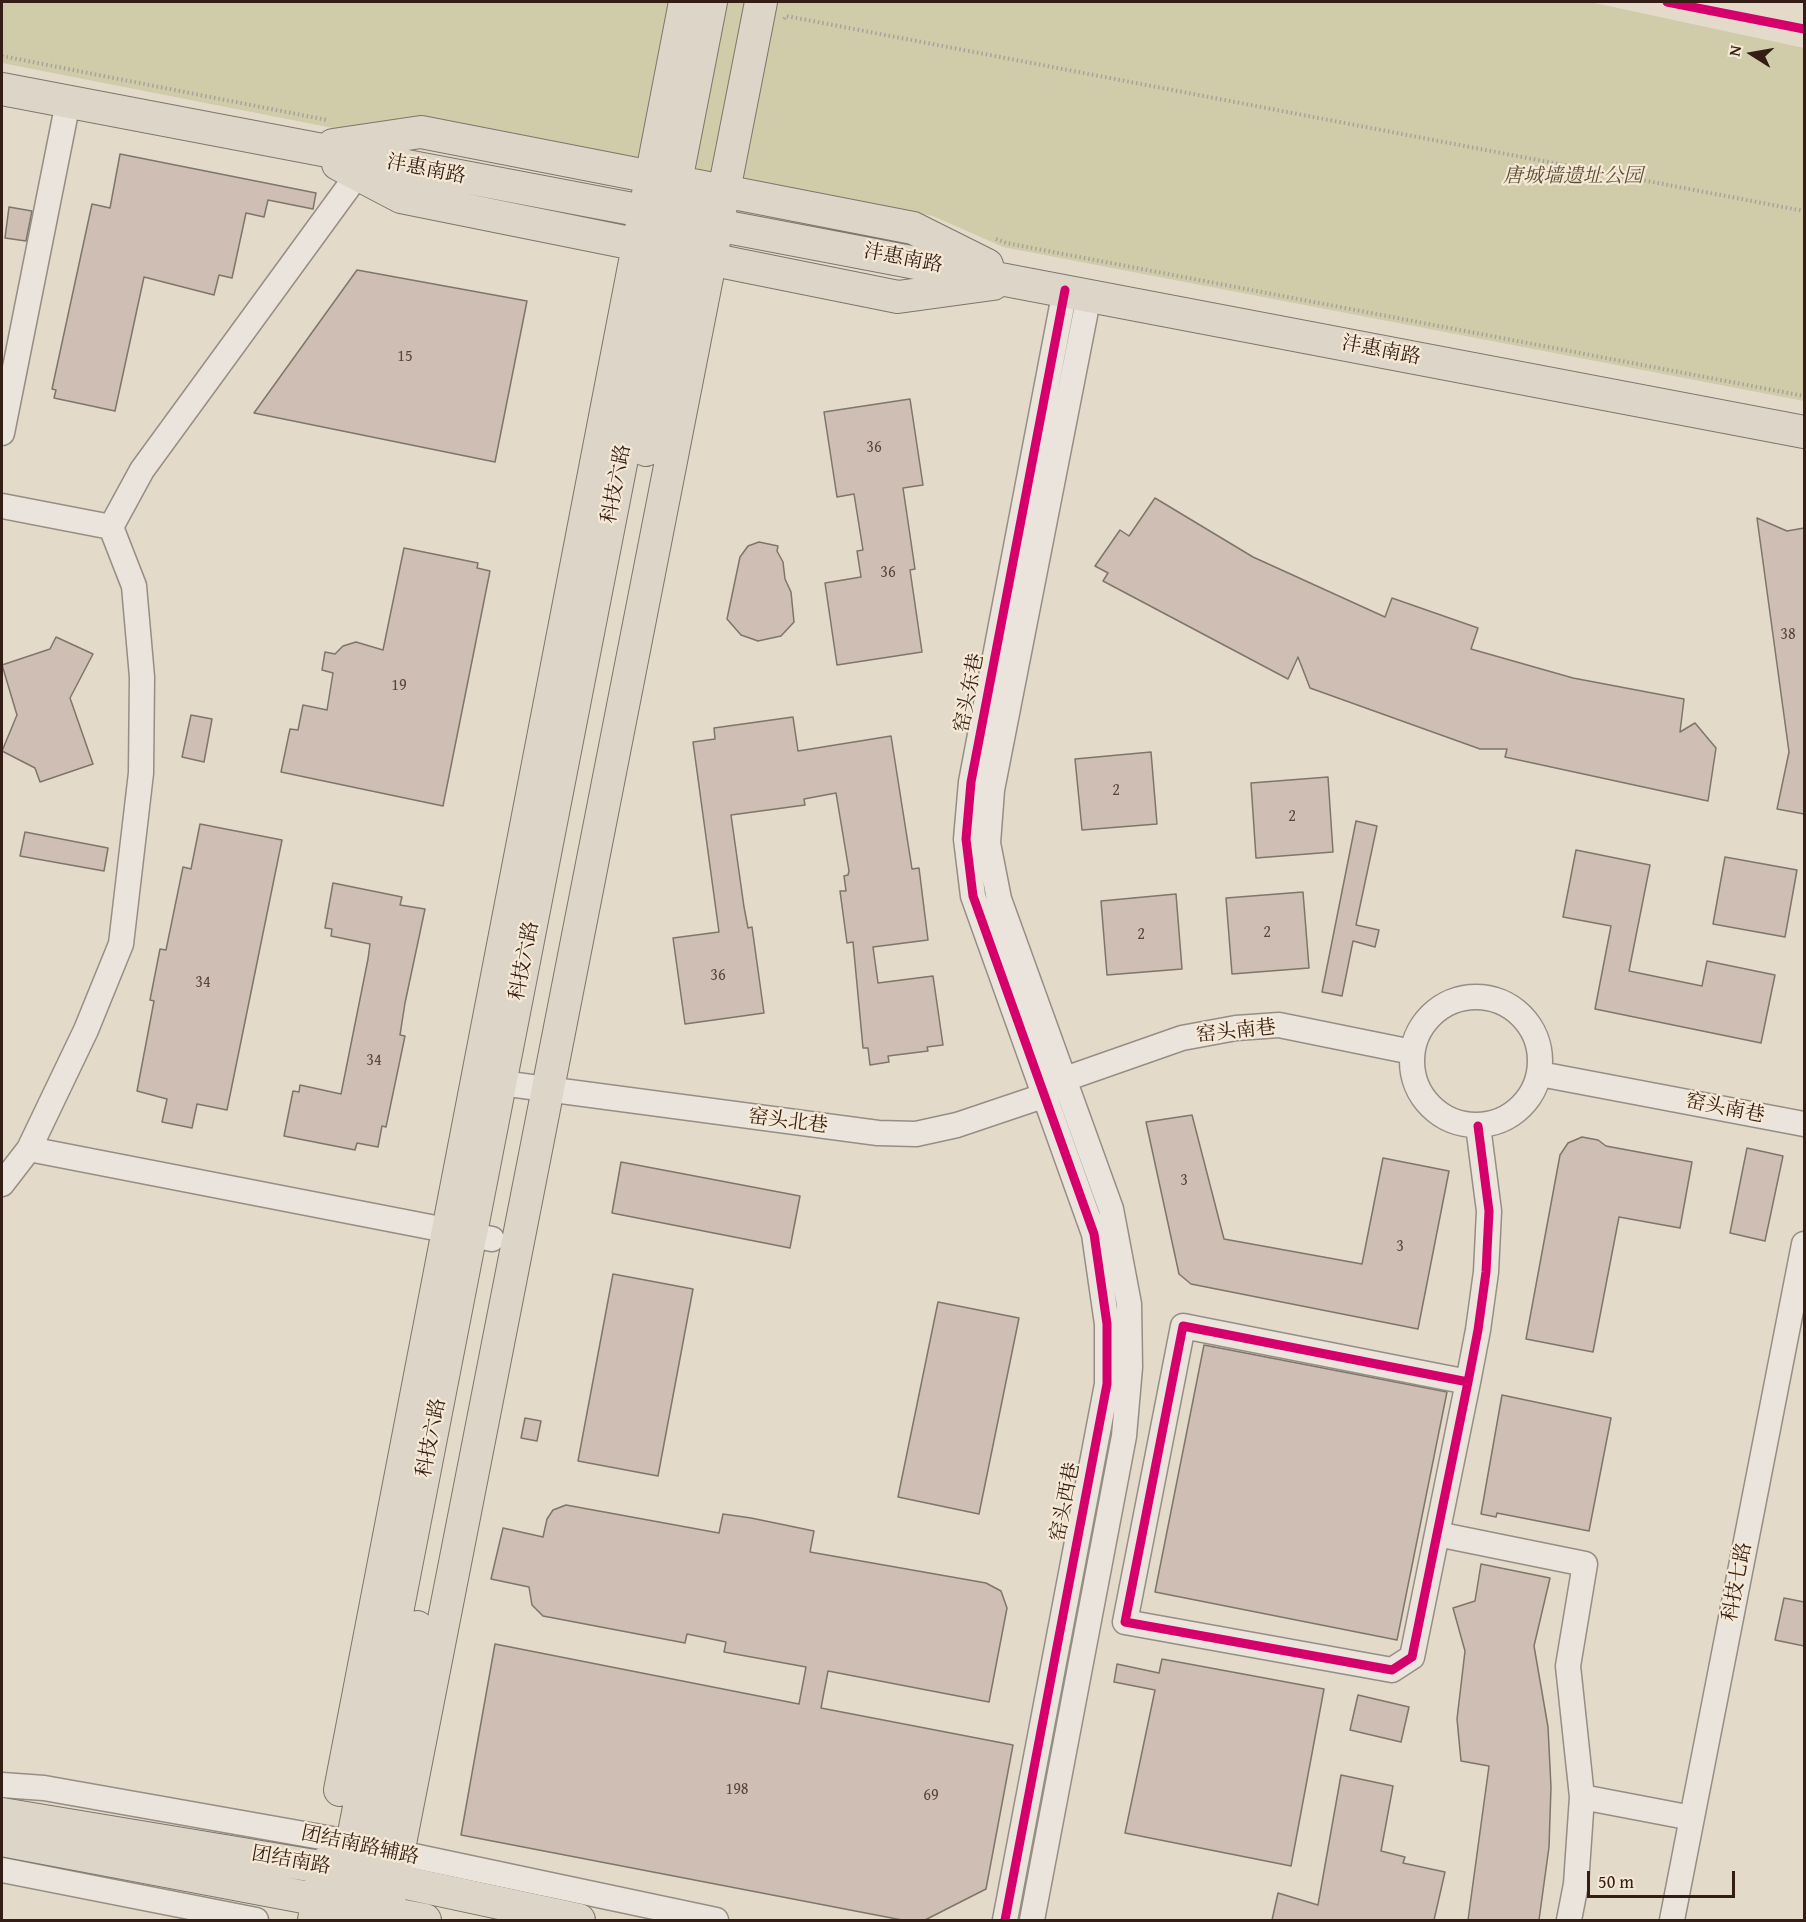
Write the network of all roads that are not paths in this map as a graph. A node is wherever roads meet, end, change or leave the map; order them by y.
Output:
1 (686, 2) edge
2 (711, 2) edge
3 (731, 2) edge
4 (770, 14) edge
5 (2, 89) edge
6 (68, 102) junction
7 (308, 148) junction
8 (357, 174) junction
9 (687, 184) junction
10 (681, 218) junction
11 (673, 252) junction
12 (1019, 281) junction
13 (1077, 292) junction
14 (1804, 432) edge
15 (2, 433) edge
16 (2, 506) edge
17 (111, 527) junction
18 (1412, 1052) junction
19 (1540, 1074) junction
20 (1065, 1080) junction
21 (523, 1087) junction
22 (1046, 1095) junction
23 (1804, 1125) edge
24 (1478, 1126) junction
25 (29, 1149) junction
26 (2, 1184) edge
27 (470, 1235) junction
28 (1804, 1244) edge
29 (1468, 1382) junction
30 (1437, 1534) junction
31 (2, 1785) edge
32 (1582, 1797) junction
33 (2, 1814) edge
34 (1692, 1818) junction
35 (2, 1840) edge
36 (361, 1860) junction
37 (2, 1870) edge
38 (351, 1914) edge
39 (256, 1920) edge
40 (426, 1920) edge
41 (579, 1920) edge
42 (716, 1920) edge
43 (1005, 1920) edge
44 (1032, 1920) edge
45 (1569, 1920) edge
46 (1672, 1920) edge

1 - 9 main road
2 - 9 main road, 科技六路
3 - 9 main road, 科技六路
4 - 9 main road
5 - 6 main road, 沣惠南路
6 - 7 main road, 沣惠南路
6 - 15 street
7 - 8 main road
7 - 9 main road
7 - 10 main road, 沣惠南路
8 - 11 main road
8 - 17 street
9 - 10 main road, 科技六路
9 - 10 main road
9 - 12 main road
10 - 11 main road, 科技六路
10 - 11 main road
10 - 12 main road, 沣惠南路
11 - 12 main road
11 - 21 main road, 科技六路
11 - 27 main road
12 - 13 main road, 沣惠南路
13 - 14 main road, 沣惠南路
13 - 20 street, 窑头东巷
13 - 22 street, 窑头东巷
16 - 17 street
17 - 25 street
18 - 19 street
18 - 20 street, 窑头南巷
18 - 24 street
19 - 23 street, 窑头南巷
19 - 24 street
20 - 22 street, 窑头北巷
20 - 44 street
21 - 22 street, 窑头北巷
21 - 27 main road, 科技六路
21 - 36 main road
22 - 43 street, 窑头西巷
24 - 29 street
25 - 26 street
25 - 27 street
27 - 36 main road, 科技六路
27 - 36 main road
28 - 34 street, 科技七路
29 - 30 street
29 - 30 street
30 - 32 street
31 - 36 street, 团结南路辅路
32 - 34 street
32 - 45 street
33 - 36 main road, 团结南路
34 - 46 street, 科技七路
35 - 38 main road, 团结南路
36 - 38 main road, 科技六路
36 - 38 main road
36 - 41 main road, 团结南路
36 - 42 street, 团结南路辅路
37 - 39 street
38 - 40 main road, 团结南路

